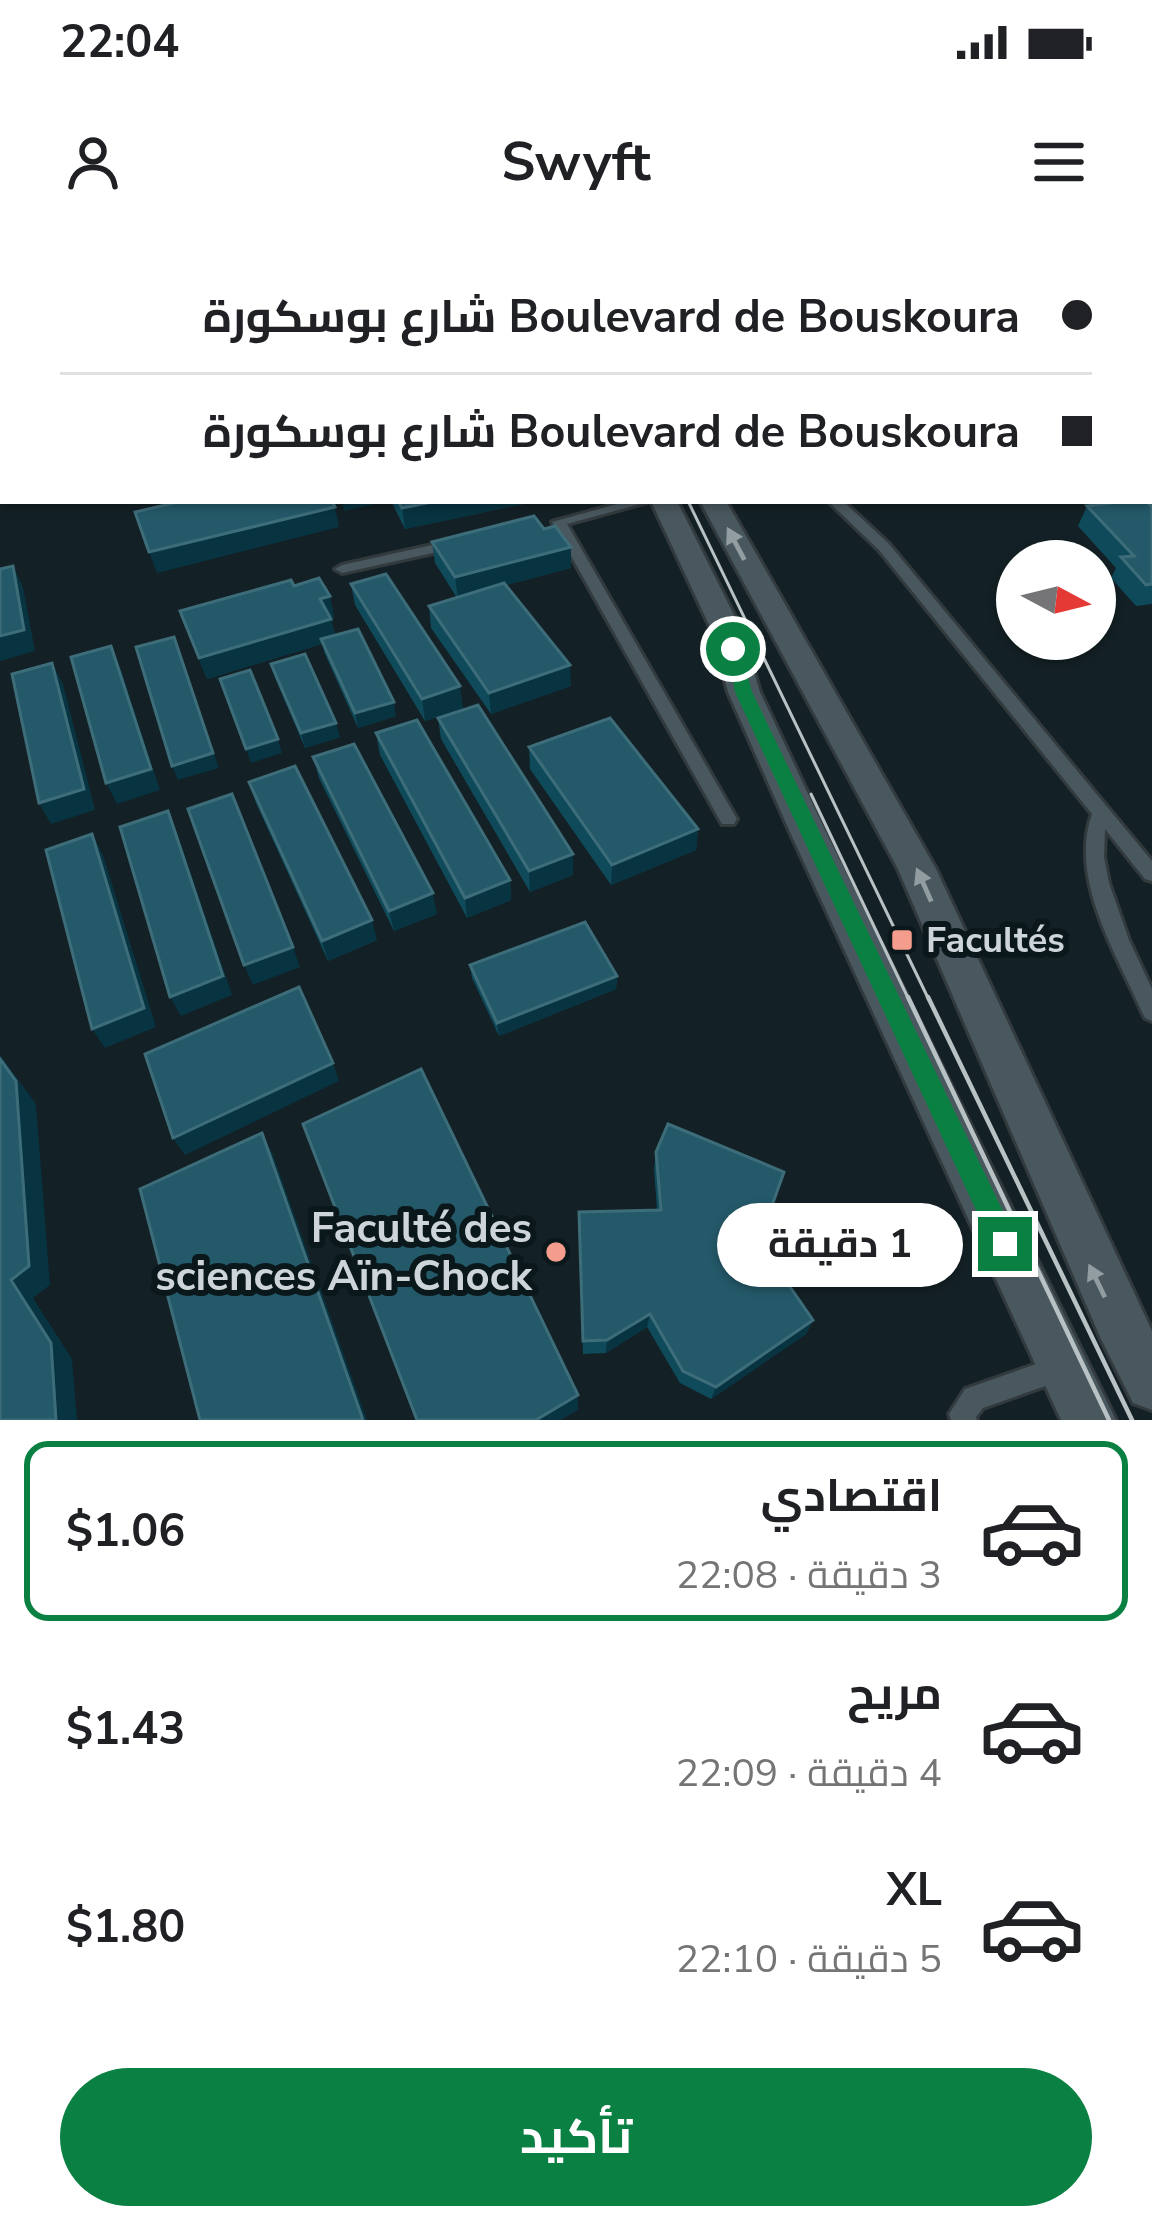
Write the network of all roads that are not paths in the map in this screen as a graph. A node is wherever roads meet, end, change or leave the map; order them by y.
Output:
1 (632, 504) edge
2 (665, 504) edge
3 (715, 504) edge
4 (838, 504) edge
5 (559, 522) junction
6 (538, 526) edge
7 (472, 541) edge
8 (343, 568) dead end
9 (1102, 812) junction
10 (728, 819) dead end
11 (1152, 874) edge
12 (1152, 1012) edge
13 (1064, 1367) junction
14 (1152, 1384) edge
15 (964, 1420) edge
16 (1089, 1420) edge

1 - 5 lane
2 - 13 street
14 -> 3 street
4 - 9 lane
5 - 6 lane
5 - 10 lane
7 - 8 lane
9 - 11 lane
9 - 12 lane
13 - 15 lane
13 - 16 street

